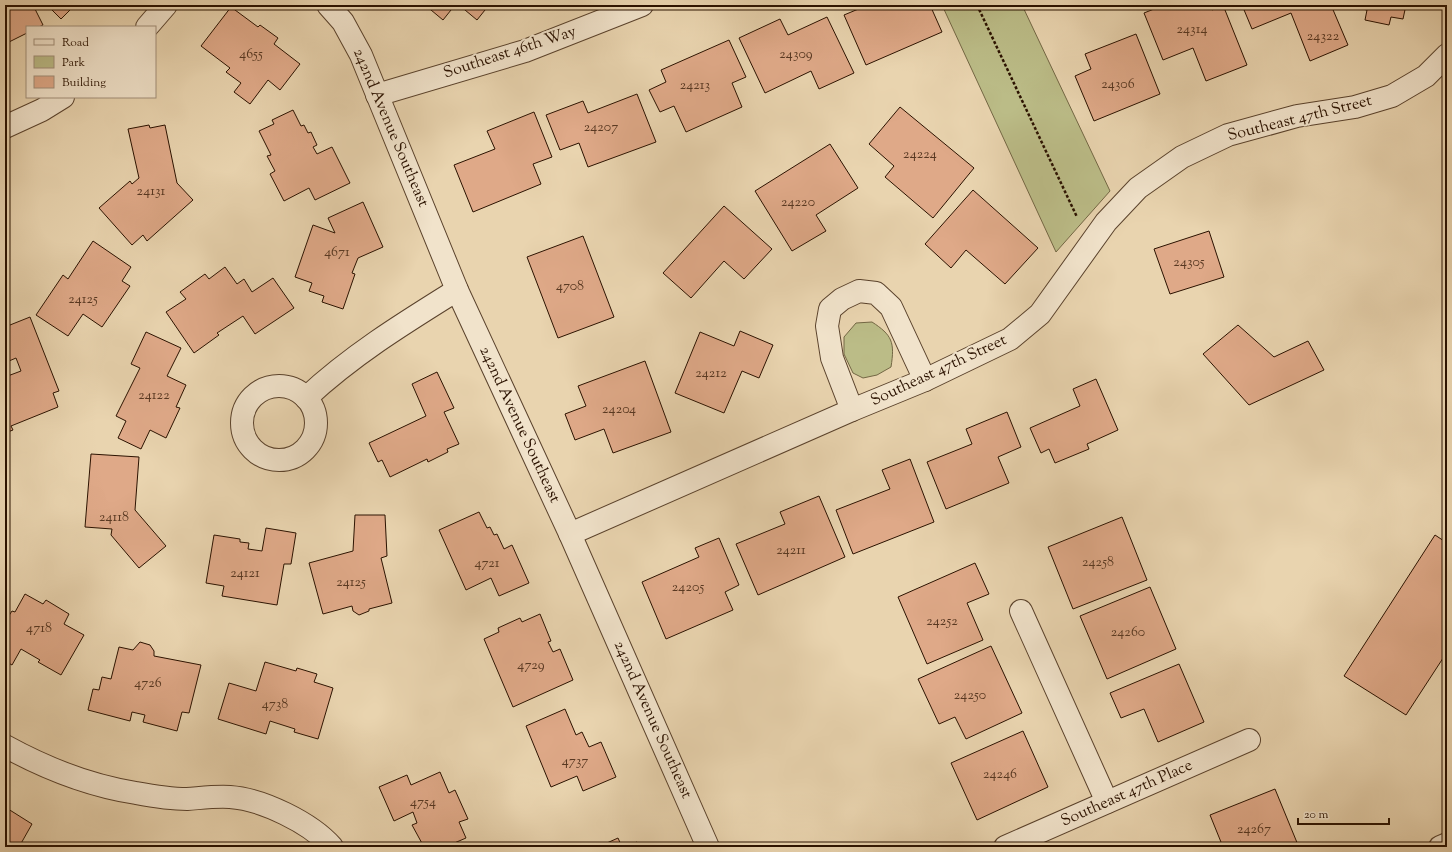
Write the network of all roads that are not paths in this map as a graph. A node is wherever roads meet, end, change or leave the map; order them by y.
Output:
1 (166, 5) edge
2 (328, 5) edge
3 (642, 5) edge
4 (147, 26) edge
5 (1447, 55) edge
6 (377, 95) junction
7 (61, 98) edge
8 (5, 127) edge
9 (457, 290) junction
10 (924, 380) junction
11 (306, 398) dead end
12 (852, 410) junction
13 (570, 534) junction
14 (1021, 611) dead end
15 (1249, 740) dead end
16 (5, 746) edge
17 (1106, 802) junction
18 (1447, 844) edge
19 (332, 847) edge
20 (708, 847) edge
21 (1004, 847) edge
22 (1440, 847) edge

1 - 4 street
2 - 6 street, 242nd Avenue Southeast
3 - 6 street, Southeast 46th Way
5 - 10 street, Southeast 47th Street
6 - 9 street, 242nd Avenue Southeast
7 - 8 street
9 - 11 street
9 - 13 street, 242nd Avenue Southeast
10 - 12 street, Southeast 47th Street
10 - 12 street
12 - 13 street, Southeast 47th Street
13 - 20 street, 242nd Avenue Southeast
14 - 17 street
15 - 17 street, Southeast 47th Place
16 - 19 street
17 - 21 street, Southeast 47th Place
18 - 22 street

